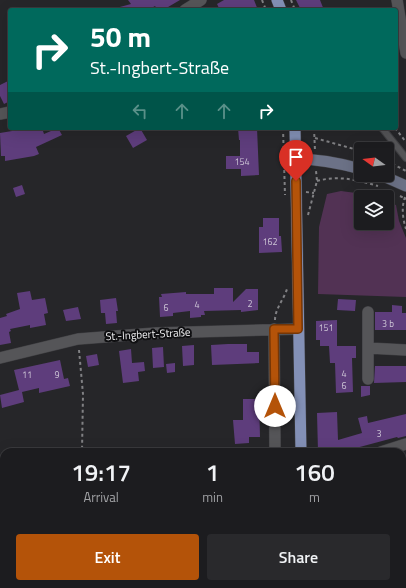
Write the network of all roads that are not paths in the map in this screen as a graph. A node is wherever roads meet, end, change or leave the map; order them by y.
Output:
1 (201, 0) edge
2 (397, 0) edge
3 (188, 8) edge
4 (406, 53) edge
5 (295, 130) edge
6 (384, 130) edge
7 (406, 158) edge
8 (296, 159) junction
9 (354, 167) edge
10 (394, 181) edge
11 (406, 186) edge
12 (368, 312) dead end
13 (274, 329) junction
14 (298, 329) junction
15 (368, 348) junction
16 (406, 350) edge
17 (0, 358) edge
18 (368, 379) dead end
19 (406, 444) edge
20 (275, 448) edge
21 (301, 448) edge
22 (394, 448) edge

1 - 3 street
2 - 4 street
5 - 8 main road
6 - 7 lane
8 - 9 main road
8 - 14 main road
10 - 11 main road
12 - 15 street
13 - 14 street, St.-Ingbert-Straße
13 - 17 street, St.-Ingbert-Straße
13 - 20 street
14 - 21 main road
15 - 16 street
15 - 18 street
19 - 22 street

